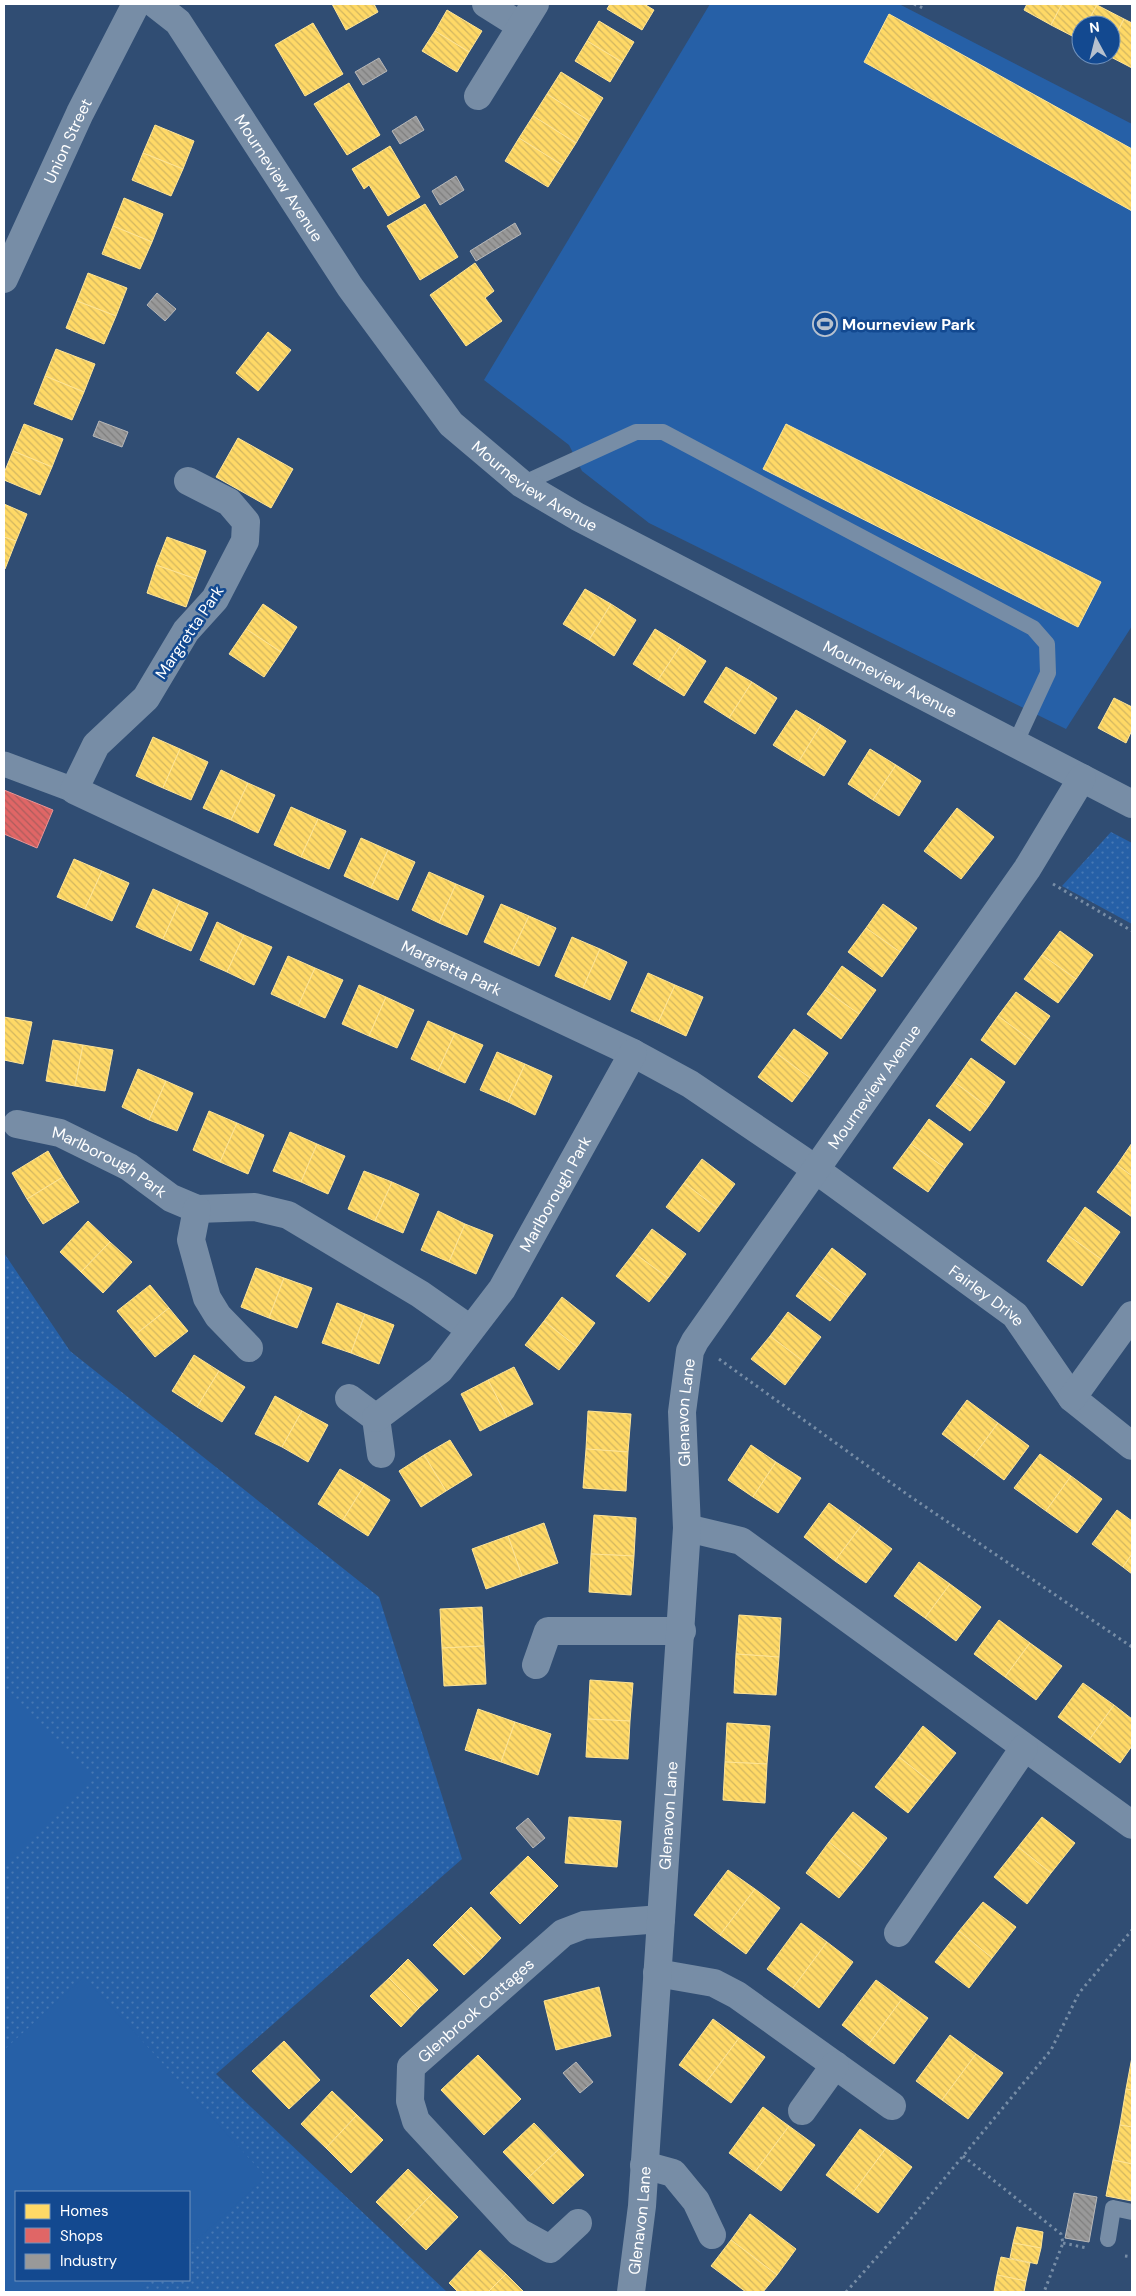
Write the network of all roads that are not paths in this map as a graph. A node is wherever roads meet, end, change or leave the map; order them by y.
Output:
1 (136, 4) edge
2 (155, 4) edge
3 (486, 4) edge
4 (528, 15) edge
5 (478, 96) dead end
6 (4, 279) edge
7 (188, 481) dead end
8 (522, 484) junction
9 (1016, 742) junction
10 (4, 764) edge
11 (1082, 778) junction
12 (74, 790) junction
13 (1132, 804) edge
14 (633, 1053) junction
15 (17, 1124) dead end
16 (816, 1170) junction
17 (198, 1209) junction
18 (1132, 1315) edge
19 (470, 1329) junction
20 (695, 1341) joint
21 (249, 1348) dead end
22 (349, 1398) dead end
23 (1072, 1398) junction
24 (376, 1418) junction
25 (1132, 1446) edge
26 (381, 1454) dead end
27 (687, 1528) junction
28 (682, 1631) junction
29 (536, 1665) dead end
30 (1024, 1748) junction
31 (1132, 1825) edge
32 (661, 1919) junction
33 (898, 1933) dead end
34 (657, 1973) junction
35 (835, 2065) junction
36 (892, 2106) dead end
37 (802, 2111) dead end
38 (644, 2165) junction
39 (1132, 2212) edge
40 (578, 2223) dead end
41 (712, 2235) dead end
42 (1108, 2238) dead end
43 (632, 2292) edge

1 - 6 street, Union Street
2 - 8 street, Mourneview Avenue
3 - 4 street
4 - 5 street
7 - 12 street, Margretta Park
8 - 9 street, Mourneview Avenue
8 - 9 lane
9 - 11 street, Mourneview Avenue
10 - 12 street, Margretta Park
11 - 13 street, Mourneview Avenue
11 - 16 street, Mourneview Avenue
12 - 14 street, Margretta Park
14 - 16 street, Margretta Park
14 - 19 street, Marlborough Park
15 - 17 street, Marlborough Park
16 - 20 street, Mourneview Avenue
16 - 23 street, Fairley Drive
17 - 19 street, Marlborough Park
17 - 21 street
18 - 23 street
19 - 24 street, Marlborough Park
20 - 27 street, Glenavon Lane
22 - 24 street
23 - 25 street, Fairley Drive
24 - 26 street
27 - 28 street, Glenavon Lane
27 - 30 street
28 - 29 street
28 - 32 street, Glenavon Lane
30 - 31 street
30 - 33 street
32 - 34 street, Glenavon Lane
32 - 40 street, Glenbrook Cottages
34 - 35 street
34 - 38 street, Glenavon Lane
35 - 36 street
35 - 37 street
38 - 41 street
38 - 43 street, Glenavon Lane
39 - 42 lane

